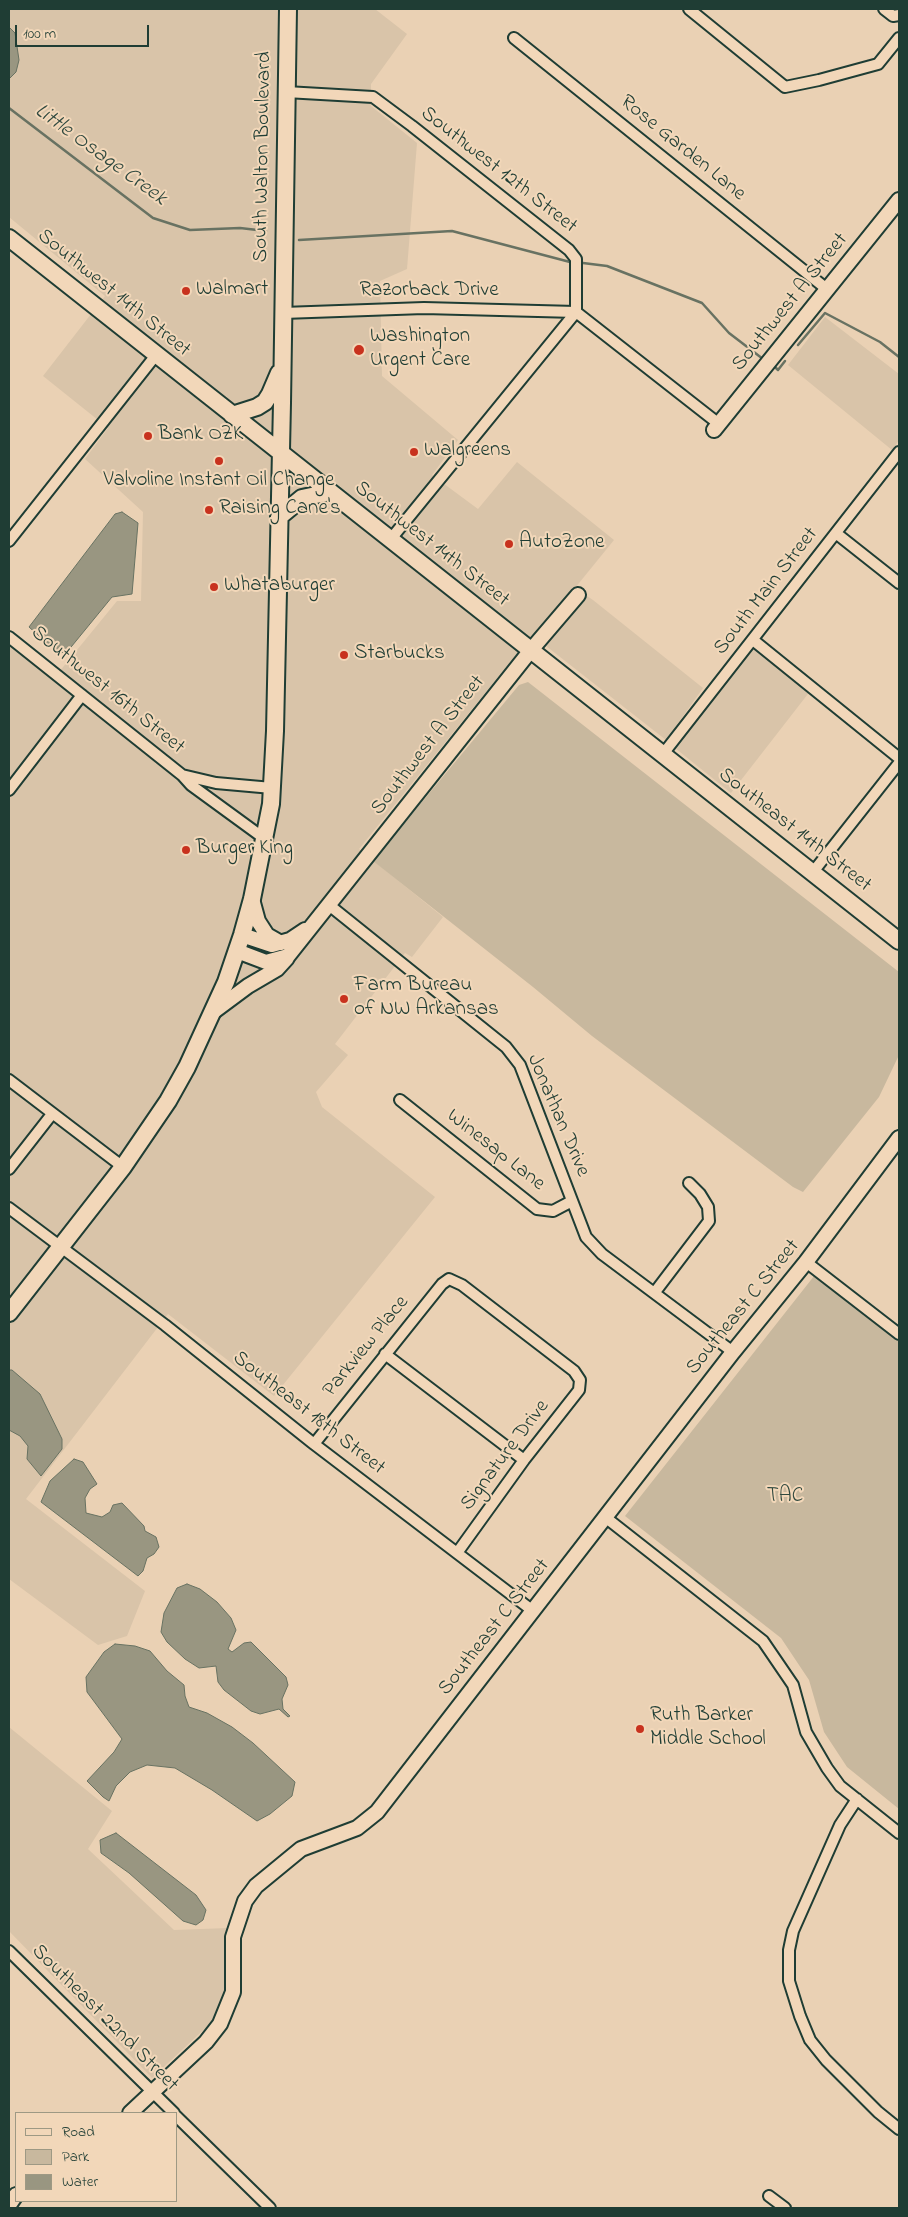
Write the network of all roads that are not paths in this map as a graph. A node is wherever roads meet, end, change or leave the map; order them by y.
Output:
1 (288, 9) edge
2 (688, 9) edge
3 (884, 9) edge
4 (899, 16) edge
5 (514, 38) dead end
6 (899, 38) edge
7 (286, 92) junction
8 (899, 200) edge
9 (9, 238) edge
10 (828, 290) junction
11 (576, 312) junction
12 (283, 313) junction
13 (156, 355) junction
14 (282, 365) junction
15 (232, 415) junction
16 (717, 427) joint
17 (899, 452) edge
18 (280, 453) junction
19 (330, 492) junction
20 (279, 517) junction
21 (837, 534) junction
22 (390, 540) junction
23 (9, 542) edge
24 (899, 583) edge
25 (578, 595) dead end
26 (9, 637) edge
27 (753, 640) junction
28 (531, 650) junction
29 (82, 695) junction
30 (663, 754) junction
31 (899, 758) edge
32 (899, 763) edge
33 (182, 775) junction
34 (272, 788) junction
35 (9, 790) edge
36 (265, 839) junction
37 (813, 872) junction
38 (252, 899) junction
39 (329, 905) junction
40 (314, 924) junction
41 (242, 935) junction
42 (899, 941) edge
43 (281, 943) junction
44 (237, 951) junction
45 (288, 956) junction
46 (213, 1012) junction
47 (9, 1080) edge
48 (400, 1100) dead end
49 (52, 1114) junction
50 (899, 1138) edge
51 (123, 1167) junction
52 (9, 1169) edge
53 (689, 1183) dead end
54 (572, 1201) junction
55 (9, 1208) edge
56 (59, 1248) junction
57 (806, 1262) junction
58 (655, 1292) junction
59 (9, 1313) edge
60 (899, 1334) edge
61 (733, 1352) junction
62 (385, 1354) junction
63 (580, 1380) joint
64 (314, 1444) junction
65 (524, 1460) junction
66 (605, 1517) junction
67 (456, 1553) junction
68 (533, 1611) junction
69 (857, 1799) junction
70 (899, 1833) edge
71 (9, 1950) edge
72 (154, 2093) junction
73 (131, 2112) edge
74 (173, 2112) edge
75 (178, 2117) edge
76 (899, 2129) edge
77 (769, 2196) dead end
78 (270, 2208) edge
79 (785, 2208) edge

1 - 7 main road, South Walton Boulevard
2 - 6 street
3 - 4 street
5 - 10 street, Rose Garden Lane
7 - 11 street, Southwest 12th Street
7 - 12 main road, South Walton Boulevard
8 - 10 street, Southwest A Street
9 - 13 main road, Southwest 14th Street
10 - 16 street, Southwest A Street
11 - 12 street, Razorback Drive
11 - 16 street
11 - 22 street
12 - 14 main road, South Walton Boulevard
13 - 15 main road, Southwest 14th Street
13 - 23 street
14 - 15 main road
14 - 18 main road, South Walton Boulevard
15 - 18 main road, Southwest 14th Street
17 - 21 street, South Main Street
18 - 19 main road, Southwest 14th Street
18 - 20 main road, South Walton Boulevard
19 - 20 main road
19 - 22 main road, Southwest 14th Street
20 - 34 main road, South Walton Boulevard
21 - 24 street
21 - 27 street, South Main Street
22 - 28 main road, Southwest 14th Street
25 - 28 street, Southwest A Street
26 - 29 street, Southwest 16th Street
27 - 30 street, South Main Street
27 - 31 street
28 - 30 main road, Southwest 14th Street
28 - 39 street, Southwest A Street
29 - 33 street, Southwest 16th Street
29 - 35 street
30 - 37 main road, Southeast 14th Street
32 - 37 street
33 - 34 street, Southwest 16th Street
33 - 36 street, Southwest 16th Street
34 - 36 main road, South Walton Boulevard
36 - 38 main road, South Walton Boulevard
37 - 42 main road, Southeast 14th Street
38 - 41 main road, South Walton Boulevard
38 - 43 street
39 - 40 street, Southwest A Street
39 - 54 street, Jonathan Drive
40 - 43 street, Southwest A Street
40 - 45 street, Southwest A Street
41 - 43 street
41 - 44 main road, South Walton Boulevard
44 - 45 street
44 - 46 main road, South Walton Boulevard
45 - 46 street, Southwest A Street
46 - 51 main road, South Walton Boulevard
47 - 49 street
48 - 54 street, Winesap Lane
49 - 51 street
49 - 52 street
50 - 57 street, Southeast C Street
51 - 56 main road, South Walton Boulevard
53 - 58 street
54 - 58 street, Jonathan Drive
55 - 56 street, Southeast 18th Street
56 - 59 main road, South Walton Boulevard
56 - 64 street, Southeast 18th Street
57 - 60 street
57 - 61 street, Southeast C Street
58 - 61 street, Jonathan Drive
61 - 66 street, Southeast C Street
62 - 63 street, Parkview Place
62 - 64 street, Parkview Place
62 - 65 street
63 - 65 street, Signature Drive
64 - 67 street, Southeast 18th Street
65 - 67 street, Signature Drive
66 - 68 street, Southeast C Street
66 - 69 street
67 - 68 street, Southeast 18th Street
68 - 72 street, Southeast C Street
69 - 70 street
69 - 76 street
71 - 72 street, Southeast 22nd Street
72 - 73 street, Southeast C Street
72 - 74 street, Southeast 22nd Street
75 - 78 street, Southeast 22nd Street
77 - 79 street

